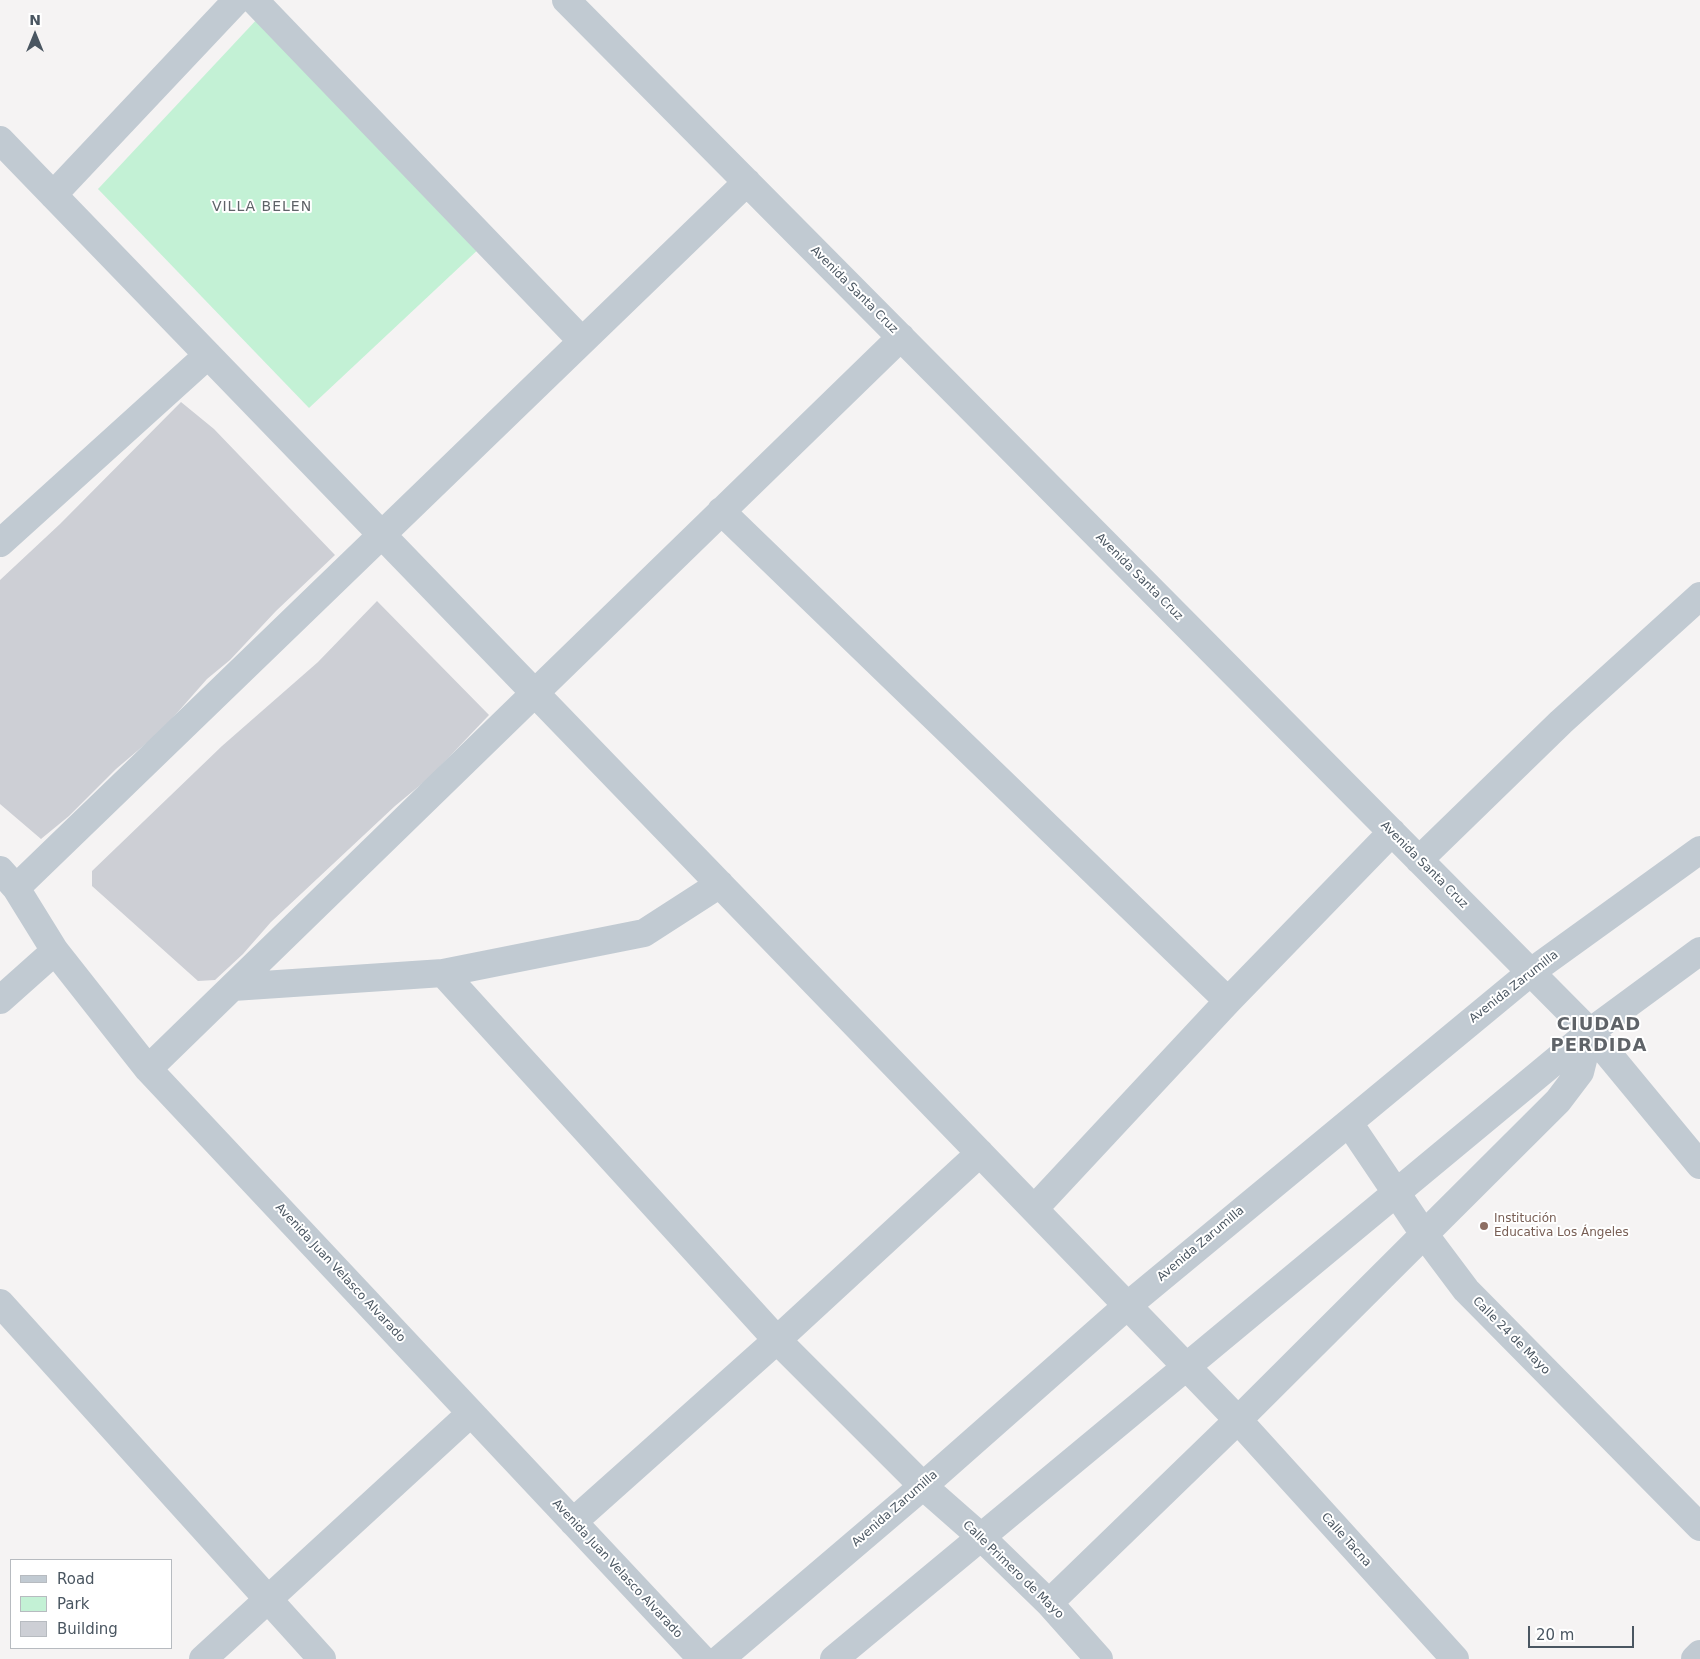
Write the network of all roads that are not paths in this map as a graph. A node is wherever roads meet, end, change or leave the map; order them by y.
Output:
1 (237, 0) edge
2 (254, 0) edge
3 (566, 0) edge
4 (0, 140) edge
5 (747, 182) junction
6 (53, 195) junction
7 (901, 337) junction
8 (582, 341) junction
9 (208, 355) junction
10 (721, 511) junction
11 (382, 534) junction
12 (0, 543) edge
13 (1700, 596) edge
14 (534, 693) junction
15 (1392, 832) junction
16 (1700, 850) edge
17 (1419, 860) junction
18 (8, 879) edge
19 (720, 884) junction
20 (55, 951) junction
21 (1700, 951) edge
22 (1531, 972) junction
23 (443, 973) junction
24 (233, 987) junction
25 (0, 1000) edge
26 (1228, 1001) junction
27 (1590, 1032) junction
28 (148, 1069) junction
29 (1349, 1123) junction
30 (980, 1153) junction
31 (1700, 1166) edge
32 (1397, 1192) junction
33 (1034, 1209) junction
34 (1424, 1234) junction
35 (0, 1302) edge
36 (1127, 1306) junction
37 (777, 1340) junction
38 (1186, 1367) junction
39 (472, 1413) junction
40 (1238, 1420) junction
41 (923, 1486) junction
42 (573, 1522) junction
43 (1700, 1527) edge
44 (981, 1537) junction
45 (268, 1599) junction
46 (1049, 1603) junction
47 (1700, 1654) edge
48 (203, 1659) edge
49 (322, 1659) edge
50 (702, 1659) edge
51 (720, 1659) edge
52 (834, 1659) edge
53 (1099, 1659) edge
54 (1455, 1659) edge
55 (1695, 1659) edge

1 - 6 street
2 - 8 street
3 - 5 street, Avenida Santa Cruz
4 - 6 street, Calle Tacna
5 - 7 street, Avenida Santa Cruz
5 - 8 street
6 - 9 street, Calle Tacna
7 - 10 street
7 - 15 street, Avenida Santa Cruz
8 - 11 street
9 - 11 street, Calle Tacna
9 - 12 street
10 - 14 street
10 - 26 street
11 - 14 street, Calle Tacna
11 - 18 street
13 - 17 street
14 - 19 street, Calle Tacna
14 - 24 street
15 - 17 street, Avenida Santa Cruz
15 - 26 street
16 - 22 street, Avenida Zarumilla
17 - 22 street, Avenida Santa Cruz
18 - 20 street, Avenida Juan Velasco Alvarado
19 - 23 street
19 - 30 street, Calle Tacna
20 - 25 street
20 - 28 street, Avenida Juan Velasco Alvarado
21 - 27 street
22 - 27 street, Avenida Santa Cruz
22 - 29 street, Avenida Zarumilla
23 - 24 street
23 - 37 street, Calle Primero de Mayo
24 - 28 street
26 - 33 street
27 - 31 street, Avenida Santa Cruz
27 - 32 street
27 - 34 street
28 - 39 street, Avenida Juan Velasco Alvarado
29 - 32 street, Calle 24 de Mayo
29 - 36 street, Avenida Zarumilla
30 - 33 street, Calle Tacna
30 - 37 street
32 - 34 street, Calle 24 de Mayo
32 - 38 street
33 - 36 street, Calle Tacna
34 - 40 street
34 - 43 street, Calle 24 de Mayo
35 - 45 street
36 - 38 street, Calle Tacna
36 - 41 street, Avenida Zarumilla
37 - 41 street, Calle Primero de Mayo
37 - 42 street
38 - 40 street, Calle Tacna
38 - 44 street
39 - 42 street, Avenida Juan Velasco Alvarado
39 - 45 street
40 - 46 street
40 - 54 street, Calle Tacna
41 - 44 street, Calle Primero de Mayo
41 - 51 street, Avenida Zarumilla
42 - 50 street, Avenida Juan Velasco Alvarado
44 - 46 street, Calle Primero de Mayo
44 - 52 street
45 - 48 street
45 - 49 street
46 - 53 street, Calle Primero de Mayo
47 - 55 street

